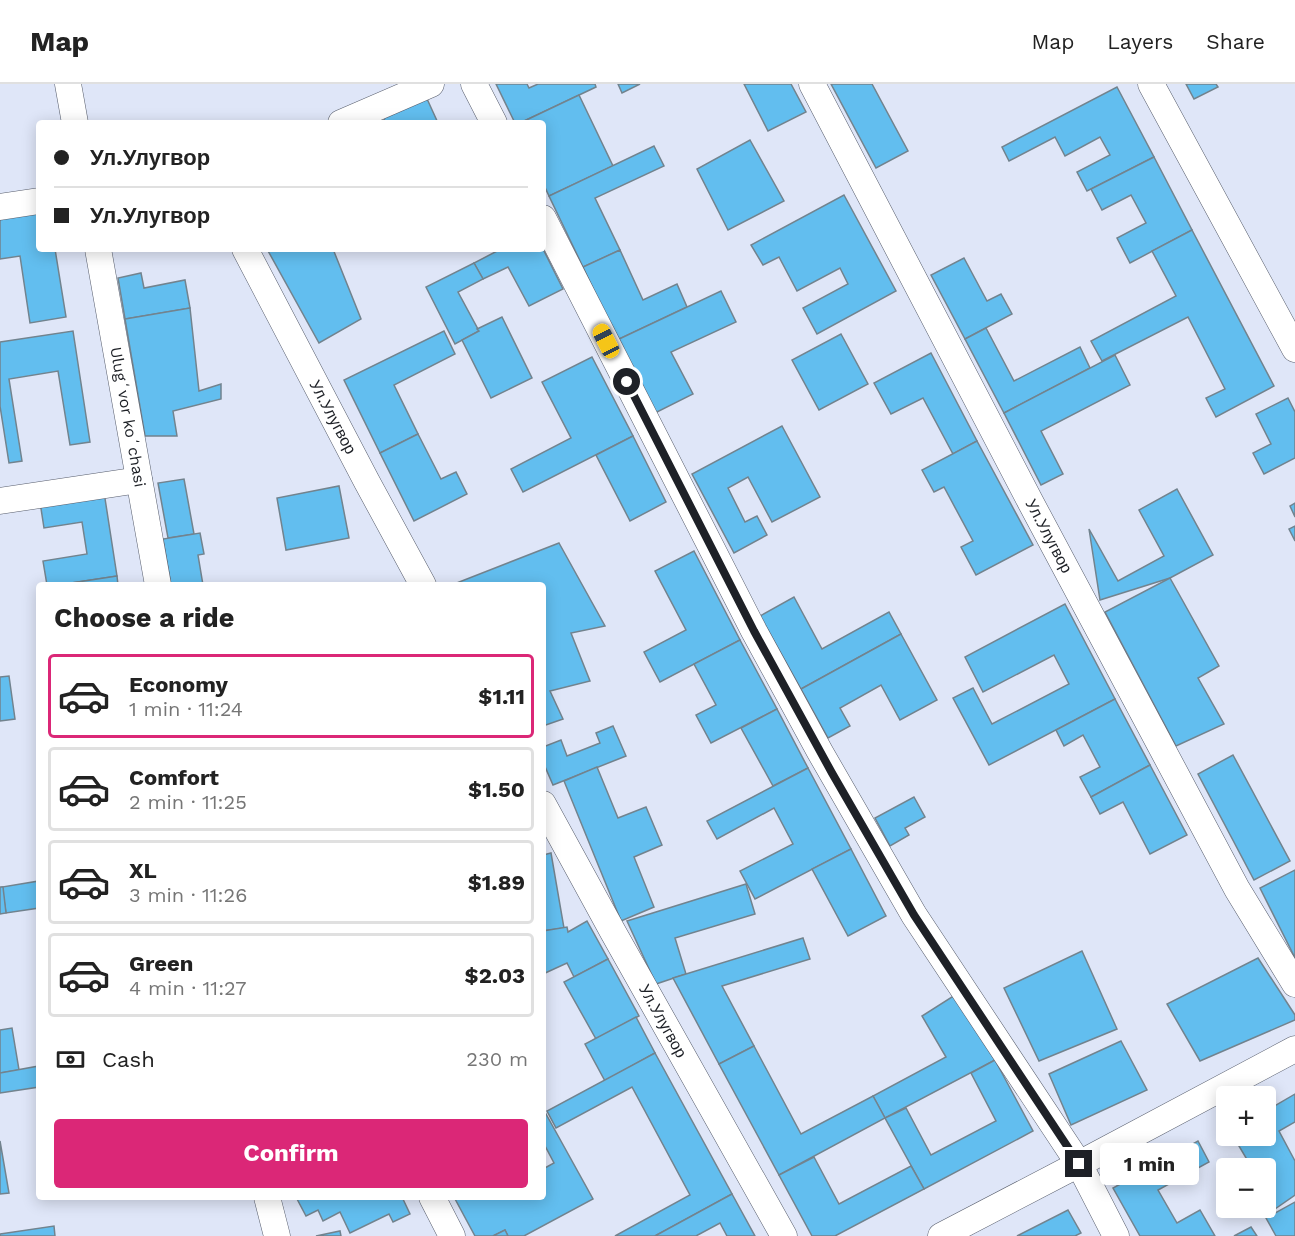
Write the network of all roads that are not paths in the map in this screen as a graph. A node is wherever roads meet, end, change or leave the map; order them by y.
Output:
1 (68, 84) edge
2 (474, 84) edge
3 (812, 84) edge
4 (1151, 84) edge
5 (418, 87) edge
6 (74, 120) edge
7 (347, 120) edge
8 (492, 120) edge
9 (36, 201) edge
10 (0, 207) edge
11 (546, 224) edge
12 (99, 252) edge
13 (247, 252) edge
14 (1295, 349) edge
15 (139, 480) junction
16 (0, 501) edge
17 (157, 582) edge
18 (421, 582) edge
19 (546, 809) edge
20 (1295, 984) edge
21 (1295, 1049) edge
22 (1079, 1164) junction
23 (268, 1200) edge
24 (434, 1200) edge
25 (277, 1236) edge
26 (452, 1236) edge
27 (784, 1236) edge
28 (940, 1236) edge
29 (1116, 1236) edge

1 - 6 street
2 - 8 street
3 - 20 street, Ул.Улугвор
4 - 14 street
5 - 7 street
9 - 10 street
11 - 22 street
12 - 15 street, Ulugʻvor koʻchasi
13 - 18 street, Ул.Улугвор
15 - 16 street
15 - 17 street, Ulugʻvor koʻchasi
19 - 27 street, Ул.Улугвор
21 - 22 street
22 - 28 street
22 - 29 street
23 - 25 street
24 - 26 street

